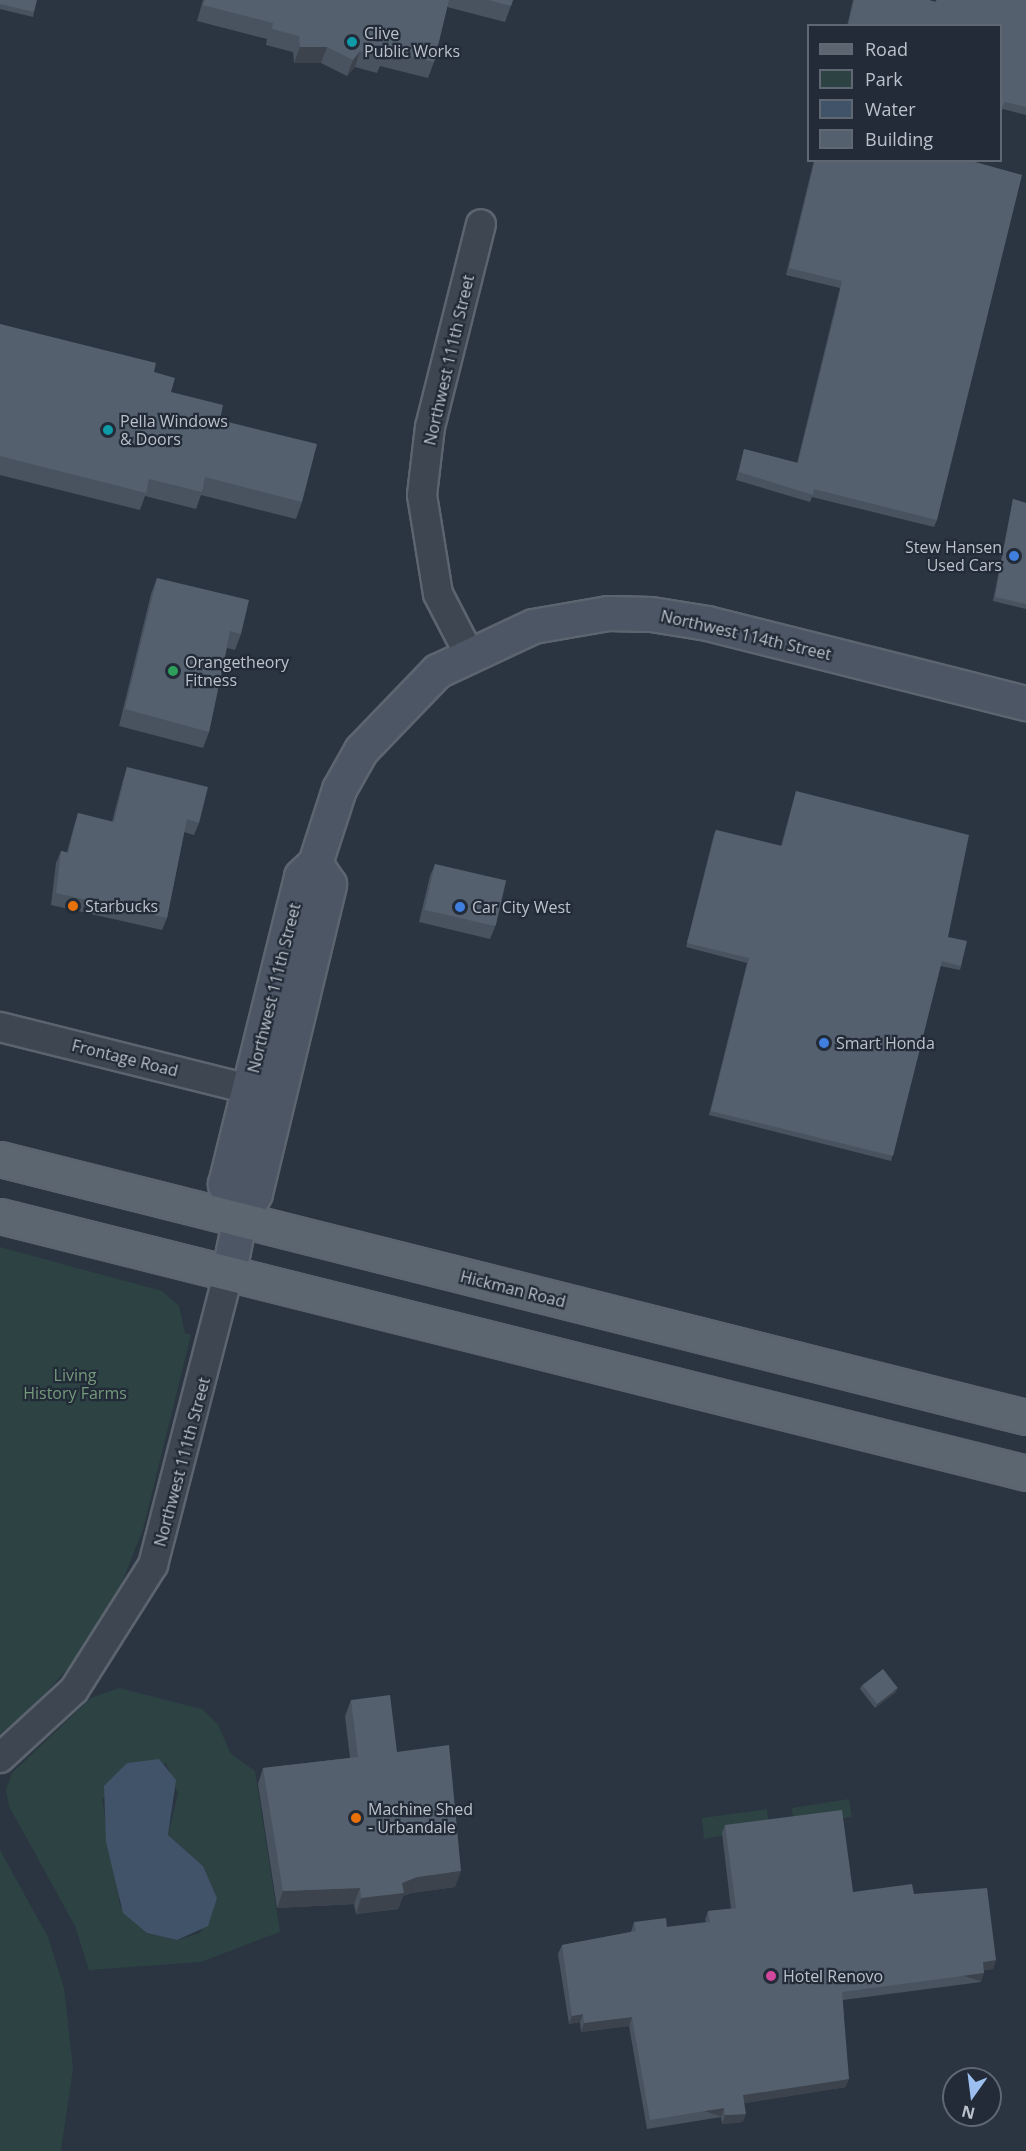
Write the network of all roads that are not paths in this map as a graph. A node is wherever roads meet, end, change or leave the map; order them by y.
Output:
1 (481, 224) dead end
2 (468, 652) junction
3 (1026, 703) edge
4 (315, 863) junction
5 (0, 1027) edge
6 (249, 1089) junction
7 (0, 1159) edge
8 (0, 1216) edge
9 (239, 1221) junction
10 (229, 1271) junction
11 (1026, 1417) edge
12 (1026, 1473) edge
13 (0, 1758) edge

1 - 2 street, Northwest 111th Street
2 - 3 street, Northwest 114th Street
2 - 4 street, Northwest 111th Street
4 - 6 street, Northwest 111th Street
4 - 9 street, Northwest 111th Street
5 - 6 street, Frontage Road
6 - 9 street, Northwest 111th Street
7 - 9 main road, Hickman Road
8 - 10 main road
9 - 10 street, Northwest 111th Street
9 - 11 main road, Hickman Road
10 - 12 main road
10 - 13 street, Northwest 111th Street

